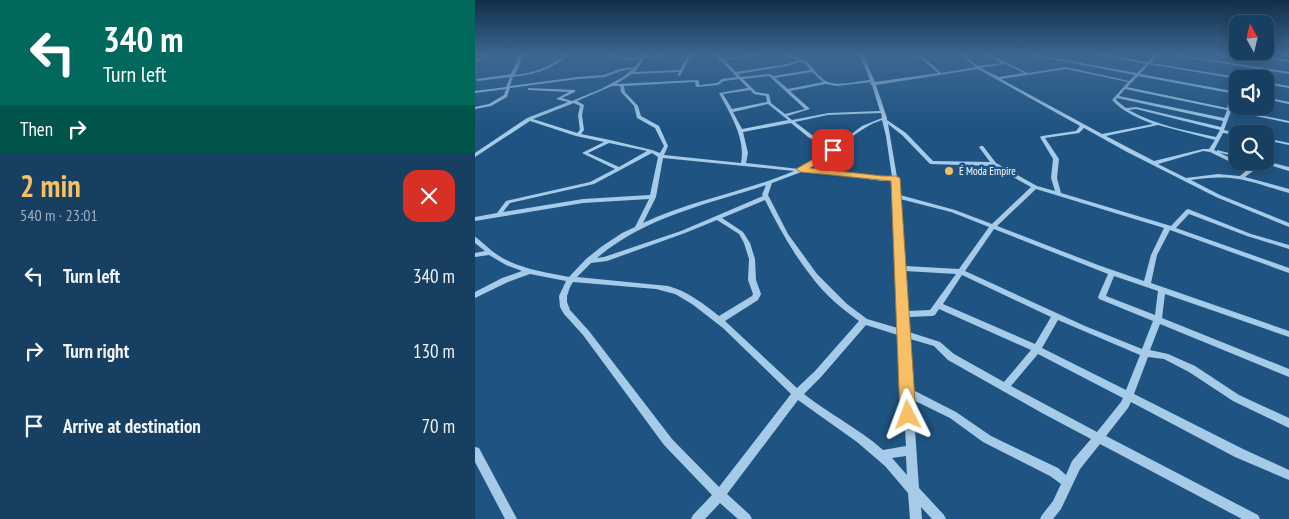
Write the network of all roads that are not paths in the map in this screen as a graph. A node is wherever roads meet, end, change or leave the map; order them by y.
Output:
1 (511, 78) edge
2 (577, 78) edge
3 (623, 78) edge
4 (678, 78) edge
5 (738, 78) edge
6 (739, 78) edge
7 (775, 78) edge
8 (821, 78) edge
9 (870, 78) edge
10 (904, 78) edge
11 (999, 78) edge
12 (1113, 78) edge
13 (1133, 78) edge
14 (1159, 78) edge
15 (477, 79) edge
16 (676, 82) junction
17 (871, 82) junction
18 (1131, 82) junction
19 (827, 83) junction
20 (1274, 84) edge
21 (612, 85) junction
22 (622, 85) junction
23 (1289, 87) edge
24 (751, 88) junction
25 (1126, 88) junction
26 (506, 90) junction
27 (787, 90) junction
28 (475, 91) edge
29 (1229, 91) edge
30 (1117, 96) junction
31 (1274, 100) edge
32 (573, 101) junction
33 (769, 103) junction
34 (1289, 103) edge
35 (475, 108) edge
36 (1124, 109) junction
37 (1229, 109) edge
38 (730, 111) junction
39 (1229, 112) edge
40 (785, 115) junction
41 (1257, 115) edge
42 (885, 117) junction
43 (529, 119) junction
44 (1226, 120) junction
45 (792, 121) junction
46 (1289, 122) edge
47 (1159, 124) junction
48 (1083, 126) junction
49 (1222, 130) junction
50 (741, 132) junction
51 (1229, 132) edge
52 (578, 134) junction
53 (1101, 136) junction
54 (1217, 139) junction
55 (610, 141) junction
56 (1274, 141) edge
57 (1289, 144) edge
58 (981, 147) dead end
59 (834, 149) junction
60 (1211, 150) junction
61 (652, 151) junction
62 (476, 153) edge
63 (1229, 154) edge
64 (661, 156) junction
65 (1154, 163) junction
66 (744, 164) junction
67 (994, 164) junction
68 (1274, 165) edge
69 (618, 168) junction
70 (1289, 169) edge
71 (800, 170) junction
72 (1242, 177) junction
73 (896, 178) junction
74 (1188, 180) junction
75 (770, 182) junction
76 (1035, 187) junction
77 (1289, 191) edge
78 (1059, 195) junction
79 (897, 196) junction
80 (653, 197) junction
81 (766, 197) junction
82 (500, 213) junction
83 (718, 218) junction
84 (475, 219) edge
85 (1289, 225) edge
86 (638, 226) junction
87 (993, 226) junction
88 (1170, 228) junction
89 (475, 239) edge
90 (1289, 247) edge
91 (487, 253) junction
92 (475, 255) edge
93 (587, 261) junction
94 (513, 267) junction
95 (901, 268) junction
96 (1289, 271) edge
97 (527, 272) junction
98 (962, 272) junction
99 (1112, 272) junction
100 (571, 278) junction
101 (505, 280) junction
102 (1147, 284) junction
103 (1162, 289) junction
104 (475, 295) edge
105 (938, 304) junction
106 (904, 314) junction
107 (1056, 316) junction
108 (1158, 319) junction
109 (718, 321) junction
110 (864, 321) junction
111 (905, 333) junction
112 (1289, 334) edge
113 (1037, 349) junction
114 (1143, 353) junction
115 (1289, 373) edge
116 (1005, 387) junction
117 (907, 392) junction
118 (797, 394) junction
119 (1129, 395) junction
120 (1289, 422) edge
121 (1101, 438) junction
122 (911, 450) junction
123 (475, 452) edge
124 (881, 455) junction
125 (1289, 475) edge
126 (1068, 483) junction
127 (914, 493) junction
128 (720, 495) junction
129 (511, 519) edge
130 (697, 519) edge
131 (746, 519) edge
132 (916, 519) edge
133 (940, 519) edge
134 (1046, 519) edge
135 (1253, 519) edge

1 - 26 street
2 - 26 street
3 - 21 street
4 - 16 street
5 - 16 street
6 - 24 street
7 - 27 street
8 - 19 street
9 - 17 street
10 - 17 street
11 - 48 street
12 - 18 street
13 - 18 street
14 - 29 street
15 - 28 street
16 - 22 street
17 - 19 street
17 - 42 street
18 - 25 street
19 - 27 street
20 - 23 street
21 - 22 street
21 - 32 street
22 - 64 street
24 - 33 street
24 - 38 street
25 - 30 street
25 - 37 street
26 - 28 street
26 - 32 street
26 - 35 street
27 - 40 street
30 - 36 street
30 - 44 street
31 - 34 street
32 - 43 street
32 - 52 street
33 - 38 street
33 - 40 street
36 - 47 street
36 - 49 street
38 - 50 street
39 - 44 street
40 - 45 street
41 - 46 street
42 - 45 street
42 - 59 street
42 - 67 street
42 - 73 street
43 - 52 street
43 - 62 street
44 - 49 street
45 - 50 street
45 - 59 street
47 - 53 street
47 - 54 street
48 - 53 street
48 - 78 street
49 - 51 street
49 - 54 street
50 - 66 street
52 - 55 street
53 - 65 street
54 - 60 street
55 - 61 street
55 - 69 street
56 - 57 street
58 - 67 street
59 - 71 street
60 - 63 street
60 - 65 street
60 - 72 street
61 - 64 street
61 - 69 street
64 - 66 street
64 - 80 street
65 - 74 street
66 - 71 street
67 - 76 street
68 - 70 street
69 - 82 street
71 - 73 street
71 - 75 street
72 - 74 street
72 - 77 street
73 - 79 street
74 - 85 street
75 - 81 street
75 - 86 street
76 - 78 street
76 - 87 street
78 - 88 street
79 - 87 street
79 - 95 street
80 - 82 street
80 - 86 street
81 - 83 street
81 - 110 street
82 - 84 street
83 - 93 street
83 - 109 street
86 - 93 street
87 - 98 street
87 - 99 street
88 - 90 street
88 - 96 street
88 - 102 street
89 - 91 street
91 - 92 street
91 - 94 street
93 - 100 street
94 - 97 street
94 - 101 street
95 - 98 street
95 - 106 street
97 - 100 street
97 - 101 street
98 - 105 street
98 - 107 street
99 - 102 street
99 - 108 street
100 - 109 street
100 - 128 street
101 - 104 street
102 - 103 street
103 - 108 street
103 - 112 street
105 - 106 street
105 - 113 street
106 - 111 street
107 - 113 street
107 - 114 street
108 - 114 street
108 - 115 street
109 - 118 street
110 - 111 street
110 - 118 street
111 - 116 street
111 - 117 street
113 - 116 street
113 - 119 street
114 - 119 street
114 - 120 street
116 - 121 street
117 - 122 street
117 - 126 street
118 - 124 street
118 - 128 street
119 - 121 street
119 - 125 street
121 - 126 street
121 - 135 street
122 - 124 street
122 - 127 street
123 - 129 street
124 - 127 street
126 - 134 street
127 - 132 street
127 - 133 street
128 - 130 street
128 - 131 street

